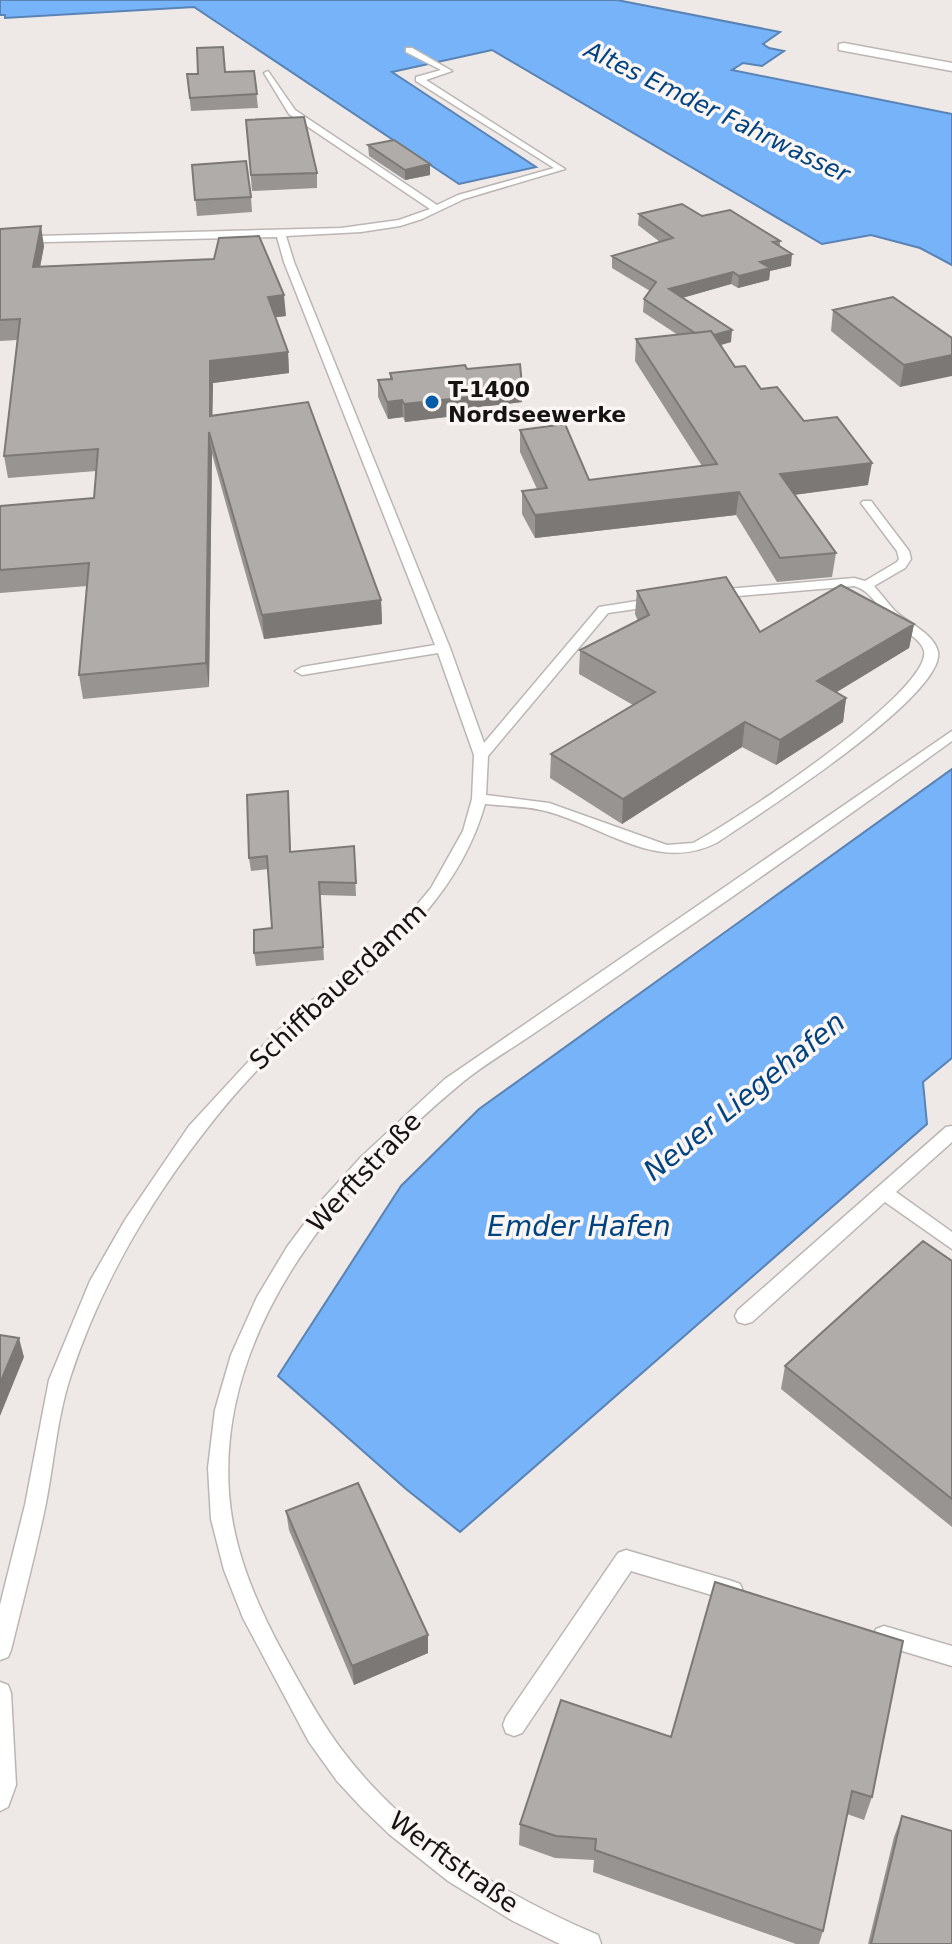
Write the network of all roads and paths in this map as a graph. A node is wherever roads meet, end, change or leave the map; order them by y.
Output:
1 (844, 47) dead end
2 (409, 50) dead end
3 (952, 67) edge
4 (268, 73) dead end
5 (437, 209) junction
6 (281, 234) junction
7 (0, 240) edge
8 (867, 503) dead end
9 (867, 585) junction
10 (694, 597) edge
11 (664, 601) edge
12 (443, 648) junction
13 (302, 671) dead end
14 (952, 735) edge
15 (481, 755) junction
16 (479, 799) junction
17 (952, 1132) edge
18 (885, 1193) junction
19 (952, 1242) edge
20 (745, 1316) dead end
21 (760, 1600) edge
22 (863, 1630) edge
23 (0, 1650) edge
24 (952, 1656) edge
25 (0, 1693) edge
26 (514, 1725) dead end
27 (0, 1799) edge
28 (589, 1944) edge

1 - 3 street
2 - 5 lane
4 - 5 lane
5 - 6 lane
6 - 7 lane
6 - 12 lane, Schiffbauerdamm
8 - 9 lane
9 - 10 lane
9 - 16 lane
11 - 15 lane
12 - 13 lane
12 - 15 lane, Schiffbauerdamm
14 - 28 lane, Werftstraße
15 - 16 lane, Schiffbauerdamm
16 - 23 lane, Schiffbauerdamm
17 - 18 lane
18 - 19 lane
18 - 20 lane
21 - 26 lane
22 - 24 lane
25 - 27 lane

